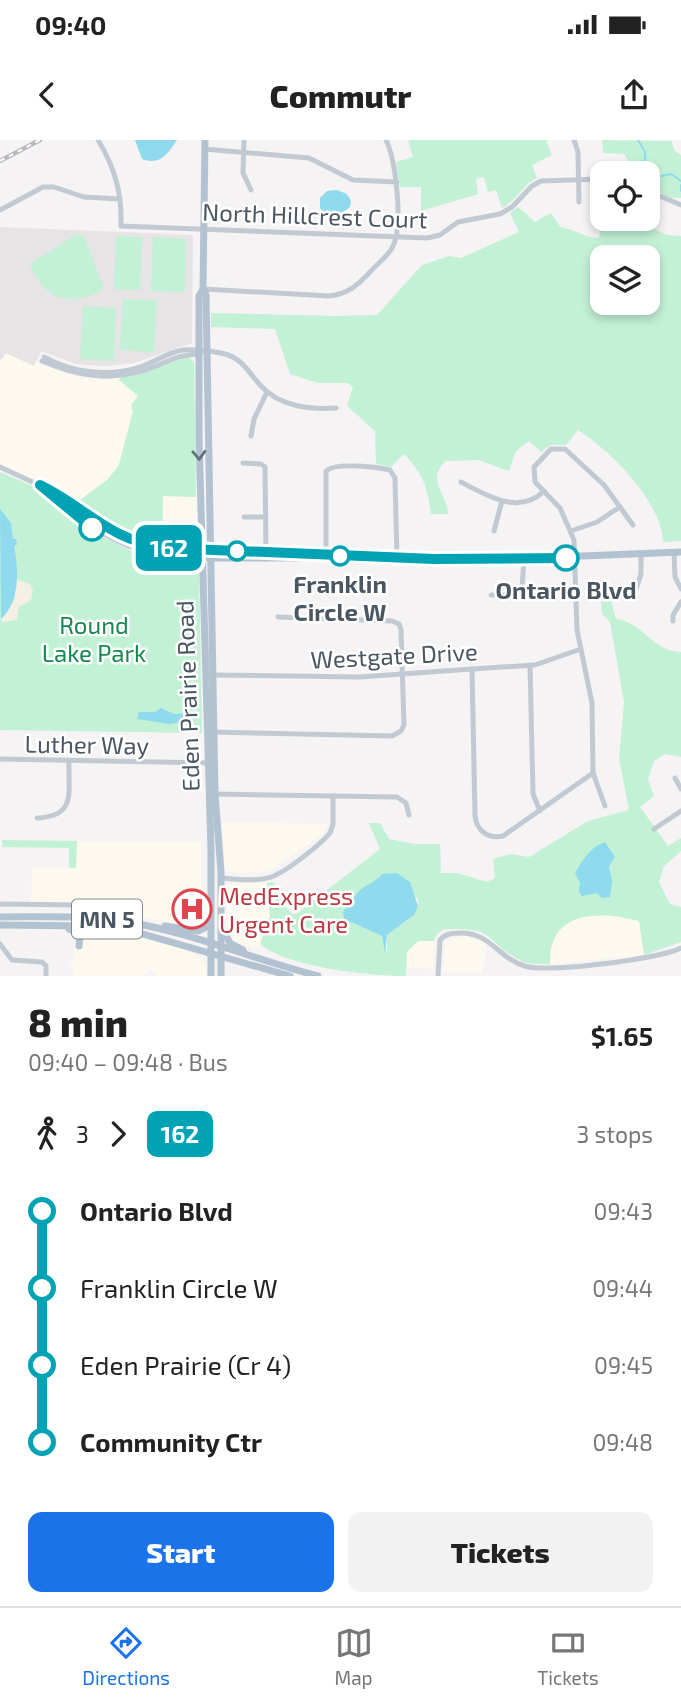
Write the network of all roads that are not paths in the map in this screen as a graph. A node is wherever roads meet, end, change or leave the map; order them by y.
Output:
1 (99, 140) edge
2 (205, 140) edge
3 (244, 140) edge
4 (386, 140) edge
5 (574, 140) edge
6 (204, 149) junction
7 (243, 152) junction
8 (578, 179) junction
9 (590, 179) edge
10 (397, 182) junction
11 (251, 190) dead end
12 (660, 196) edge
13 (120, 199) junction
14 (579, 202) dead end
15 (681, 205) edge
16 (0, 210) edge
17 (202, 229) junction
18 (396, 237) junction
19 (202, 289) junction
20 (201, 352) junction
21 (43, 359) dead end
22 (267, 392) junction
23 (336, 408) dead end
24 (251, 436) dead end
25 (243, 463) dead end
26 (0, 467) edge
27 (461, 482) dead end
28 (544, 491) junction
29 (502, 501) junction
30 (620, 508) junction
31 (244, 517) dead end
32 (266, 517) junction
33 (633, 525) dead end
34 (494, 531) dead end
35 (571, 531) junction
36 (678, 552) edge
37 (203, 554) junction
38 (212, 554) junction
39 (641, 554) junction
40 (266, 556) junction
41 (326, 556) junction
42 (575, 557) junction
43 (397, 558) junction
44 (524, 559) junction
45 (681, 589) edge
46 (635, 592) dead end
47 (491, 595) dead end
48 (681, 602) edge
49 (278, 617) dead end
50 (673, 621) dead end
51 (581, 649) junction
52 (530, 665) junction
53 (472, 669) junction
54 (402, 674) junction
55 (210, 675) junction
56 (211, 732) junction
57 (0, 760) edge
58 (69, 761) junction
59 (211, 763) junction
60 (593, 773) junction
61 (675, 778) dead end
62 (681, 789) edge
63 (215, 794) junction
64 (333, 796) junction
65 (605, 806) dead end
66 (540, 811) junction
67 (681, 811) edge
68 (409, 815) dead end
69 (37, 818) dead end
70 (654, 829) dead end
71 (221, 878) junction
72 (212, 901) junction
73 (0, 904) edge
74 (79, 905) dead end
75 (0, 917) edge
76 (107, 919) junction
77 (222, 923) junction
78 (0, 925) edge
79 (9, 925) junction
80 (91, 926) junction
81 (0, 944) edge
82 (79, 946) dead end
83 (212, 948) junction
84 (681, 948) edge
85 (222, 951) junction
86 (268, 970) junction
87 (306, 973) junction
88 (46, 976) edge
89 (211, 976) edge
90 (221, 976) edge
91 (290, 976) edge
92 (318, 976) edge
93 (438, 976) edge

1 - 13 street, North Hillcrest Court
2 - 6 main road, Eden Prairie Road
3 - 7 street
4 - 10 street
5 - 8 street
6 - 7 street
6 - 17 main road, Eden Prairie Road
7 - 10 street
7 - 11 street
8 - 9 street, North Hillcrest Court
8 - 14 street
8 - 18 street, North Hillcrest Court
10 - 18 street
12 - 15 street
13 - 16 street
13 - 17 street, North Hillcrest Court
17 - 18 street, North Hillcrest Court
17 - 19 main road, Eden Prairie Road
18 - 19 street
19 - 20 main road, Eden Prairie Road
20 - 21 street
20 - 22 street
20 -> 37 main road, Eden Prairie Road
20 - 38 main road, Eden Prairie Road
22 - 23 street
22 - 24 street
25 - 32 street
26 - 37 street
27 - 29 street
28 - 29 street
28 - 30 street
28 - 35 street
29 - 34 street
30 - 33 street
30 - 35 street
31 - 32 street
32 - 40 street
35 - 42 street
36 - 39 main road
36 - 45 street
37 - 38 main road
37 - 55 main road, Eden Prairie Road
38 - 40 main road
38 - 55 main road, Eden Prairie Road
39 - 42 main road
39 - 46 street
40 - 41 main road
41 - 43 main road
41 - 43 street
42 - 44 main road
42 - 51 street
43 - 44 main road
44 - 47 street
48 - 50 street
49 - 54 street
51 - 52 street, Westgate Drive
51 - 60 street
52 - 53 street, Westgate Drive
52 - 66 street
53 - 54 street, Westgate Drive
53 - 66 street
54 - 55 street, Westgate Drive
54 - 56 street
55 - 56 main road, Eden Prairie Road
56 - 59 main road, Eden Prairie Road
57 - 58 street, Luther Way
58 - 59 street, Luther Way
58 - 69 street
59 - 63 main road, Eden Prairie Road
59 - 72 main road, Eden Prairie Road
60 - 65 street
60 - 66 street
61 - 62 street
63 - 64 street
63 - 71 main road, Eden Prairie Road
64 - 68 street
64 - 71 street
67 - 70 street
71 - 77 main road, Eden Prairie Road
72 - 76 main road
72 - 83 main road, Eden Prairie Road
73 - 74 street
75 - 76 main road, MN 5
76 - 83 main road, MN 5
77 - 85 main road, Eden Prairie Road
77 - 87 main road
78 - 79 main road, MN 5
79 - 80 main road, MN 5
79 - 82 main road
80 - 83 main road, MN 5
80 - 89 main road
81 - 88 street
83 - 85 main road, MN 5
83 - 89 main road, Eden Prairie Road
84 - 93 street
85 - 86 main road, MN 5
85 - 87 main road, MN 5
85 - 90 main road, Eden Prairie Road
86 - 90 main road
86 - 91 main road, MN 5
87 - 92 main road, MN 5

